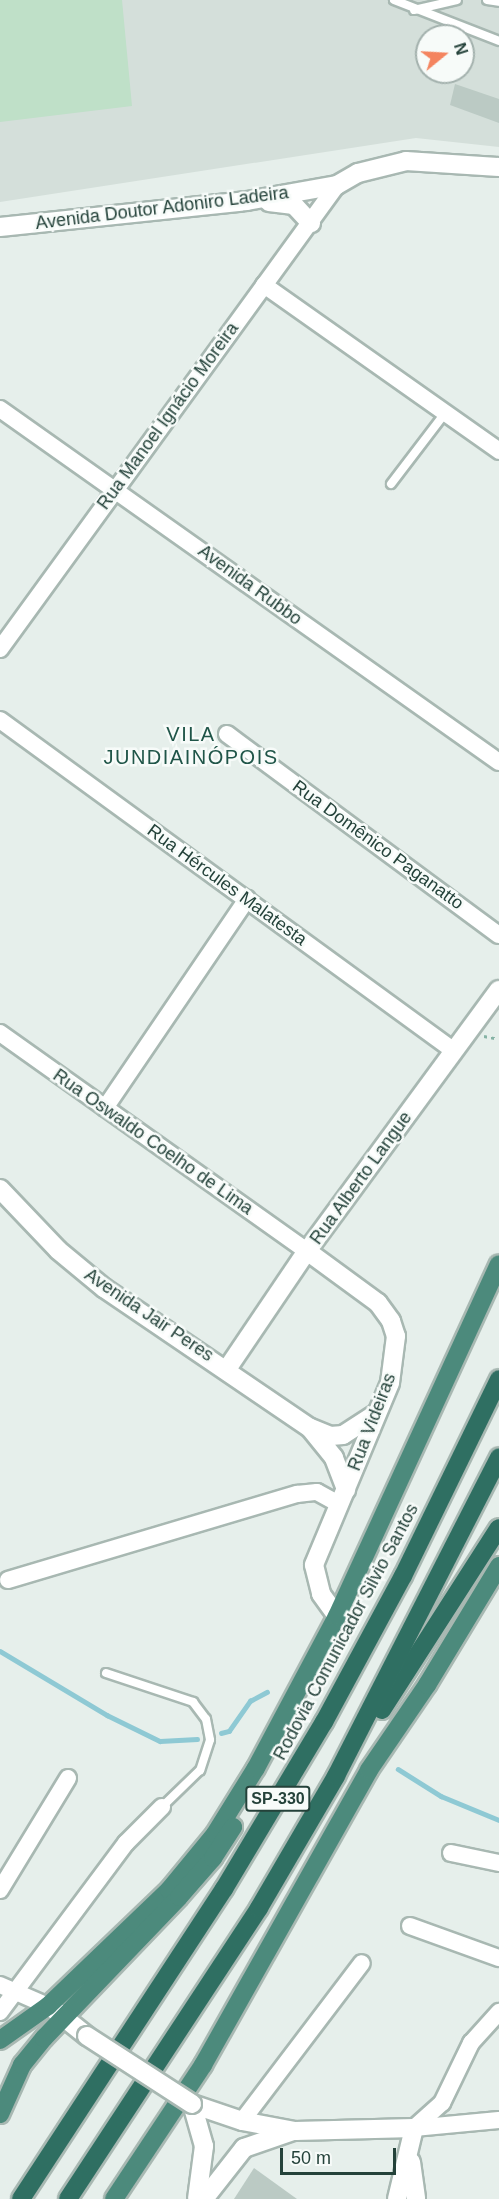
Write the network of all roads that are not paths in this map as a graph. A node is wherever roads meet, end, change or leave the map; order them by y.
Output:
1 (394, 0) edge
2 (457, 0) edge
3 (487, 0) edge
4 (499, 2) edge
5 (414, 10) junction
6 (499, 41) edge
7 (499, 167) edge
8 (337, 184) junction
9 (247, 201) junction
10 (311, 223) junction
11 (0, 227) edge
12 (264, 285) junction
13 (281, 297) junction
14 (249, 306) junction
15 (0, 409) edge
16 (445, 413) junction
17 (499, 451) edge
18 (391, 484) dead end
19 (114, 488) junction
20 (0, 649) edge
21 (0, 720) edge
22 (227, 734) dead end
23 (499, 762) edge
24 (247, 899) junction
25 (499, 935) edge
26 (499, 990) edge
27 (0, 1033) edge
28 (454, 1051) junction
29 (105, 1108) junction
30 (0, 1189) edge
31 (307, 1251) junction
32 (499, 1264) edge
33 (227, 1369) junction
34 (499, 1379) edge
35 (379, 1411) junction
36 (310, 1428) junction
37 (499, 1457) edge
38 (342, 1497) junction
39 (499, 1528) edge
40 (499, 1566) edge
41 (8, 1580) dead end
42 (337, 1616) junction
43 (106, 1673) dead end
44 (336, 1776) junction
45 (68, 1778) dead end
46 (162, 1807) joint
47 (451, 1853) dead end
48 (499, 1863) edge
49 (0, 1890) edge
50 (410, 1926) dead end
51 (499, 1958) edge
52 (362, 1963) dead end
53 (7, 1988) edge
54 (48, 2006) junction
55 (0, 2012) edge
56 (499, 2012) edge
57 (64, 2015) junction
58 (87, 2036) junction
59 (44, 2038) junction
60 (0, 2040) edge
61 (192, 2104) junction
62 (0, 2114) edge
63 (499, 2120) edge
64 (242, 2121) junction
65 (414, 2128) junction
66 (295, 2131) junction
67 (410, 2155) junction
68 (21, 2199) edge
69 (68, 2199) edge
70 (114, 2199) edge
71 (197, 2199) edge
72 (204, 2199) edge
73 (397, 2199) edge
74 (416, 2199) edge

1 - 5 lane
2 - 5 lane
3 - 4 lane
5 - 6 lane
7 - 8 street, Avenida Doutor Adoniro Ladeira
8 - 9 street, Avenida Doutor Adoniro Ladeira
8 - 10 street, Rua Manoel Ignácio Moreira
9 - 10 street
9 - 11 street, Avenida Doutor Adoniro Ladeira
10 - 12 street, Rua Manoel Ignácio Moreira
12 - 13 street
12 - 14 street, Rua Manoel Ignácio Moreira
13 - 14 street
13 - 16 street
14 - 19 street, Rua Manoel Ignácio Moreira
15 - 19 street, Avenida Rubbo
16 - 17 street
16 - 18 lane
19 - 20 street, Rua Manoel Ignácio Moreira
19 - 23 street, Avenida Rubbo
21 - 24 street, Rua Hércules Malatesta
22 - 25 street, Rua Domênico Paganatto
24 - 28 street, Rua Hércules Malatesta
24 - 29 street
26 - 28 street, Rua Alberto Langue
27 - 29 street, Rua Oswaldo Coelho de Lima
28 - 31 street, Rua Alberto Langue
29 - 31 street, Rua Oswaldo Coelho de Lima
30 - 33 street, Avenida Jair Peres
31 - 33 street, Rua Alberto Langue
31 - 35 street, Rua Videiras
32 - 42 highway
33 - 36 street, Avenida Jair Peres
34 - 68 highway, Rodovia Comunicador Silvio Santos / SP-330
35 - 36 street, Avenida Jair Peres
35 - 38 street, Rua Videiras
36 - 38 street, Avenida Jair Peres
37 - 44 highway, SP-330
38 - 41 street
38 - 42 street
39 - 44 highway
40 - 70 highway
42 - 54 highway
42 - 57 highway
43 - 46 lane
44 - 69 highway, SP-330
45 - 49 street
46 - 53 street
47 - 48 street
50 - 51 street
52 - 64 street
53 - 54 street
53 - 55 street
54 - 57 street
54 - 60 highway
56 - 65 street
57 - 58 street
57 - 59 highway
58 - 59 street
58 - 61 street, bridge
59 - 62 highway
61 - 64 street
61 - 71 street
63 - 65 street
64 - 66 street
65 - 66 street
65 - 67 street
66 - 72 street
67 - 73 street
67 - 74 street

